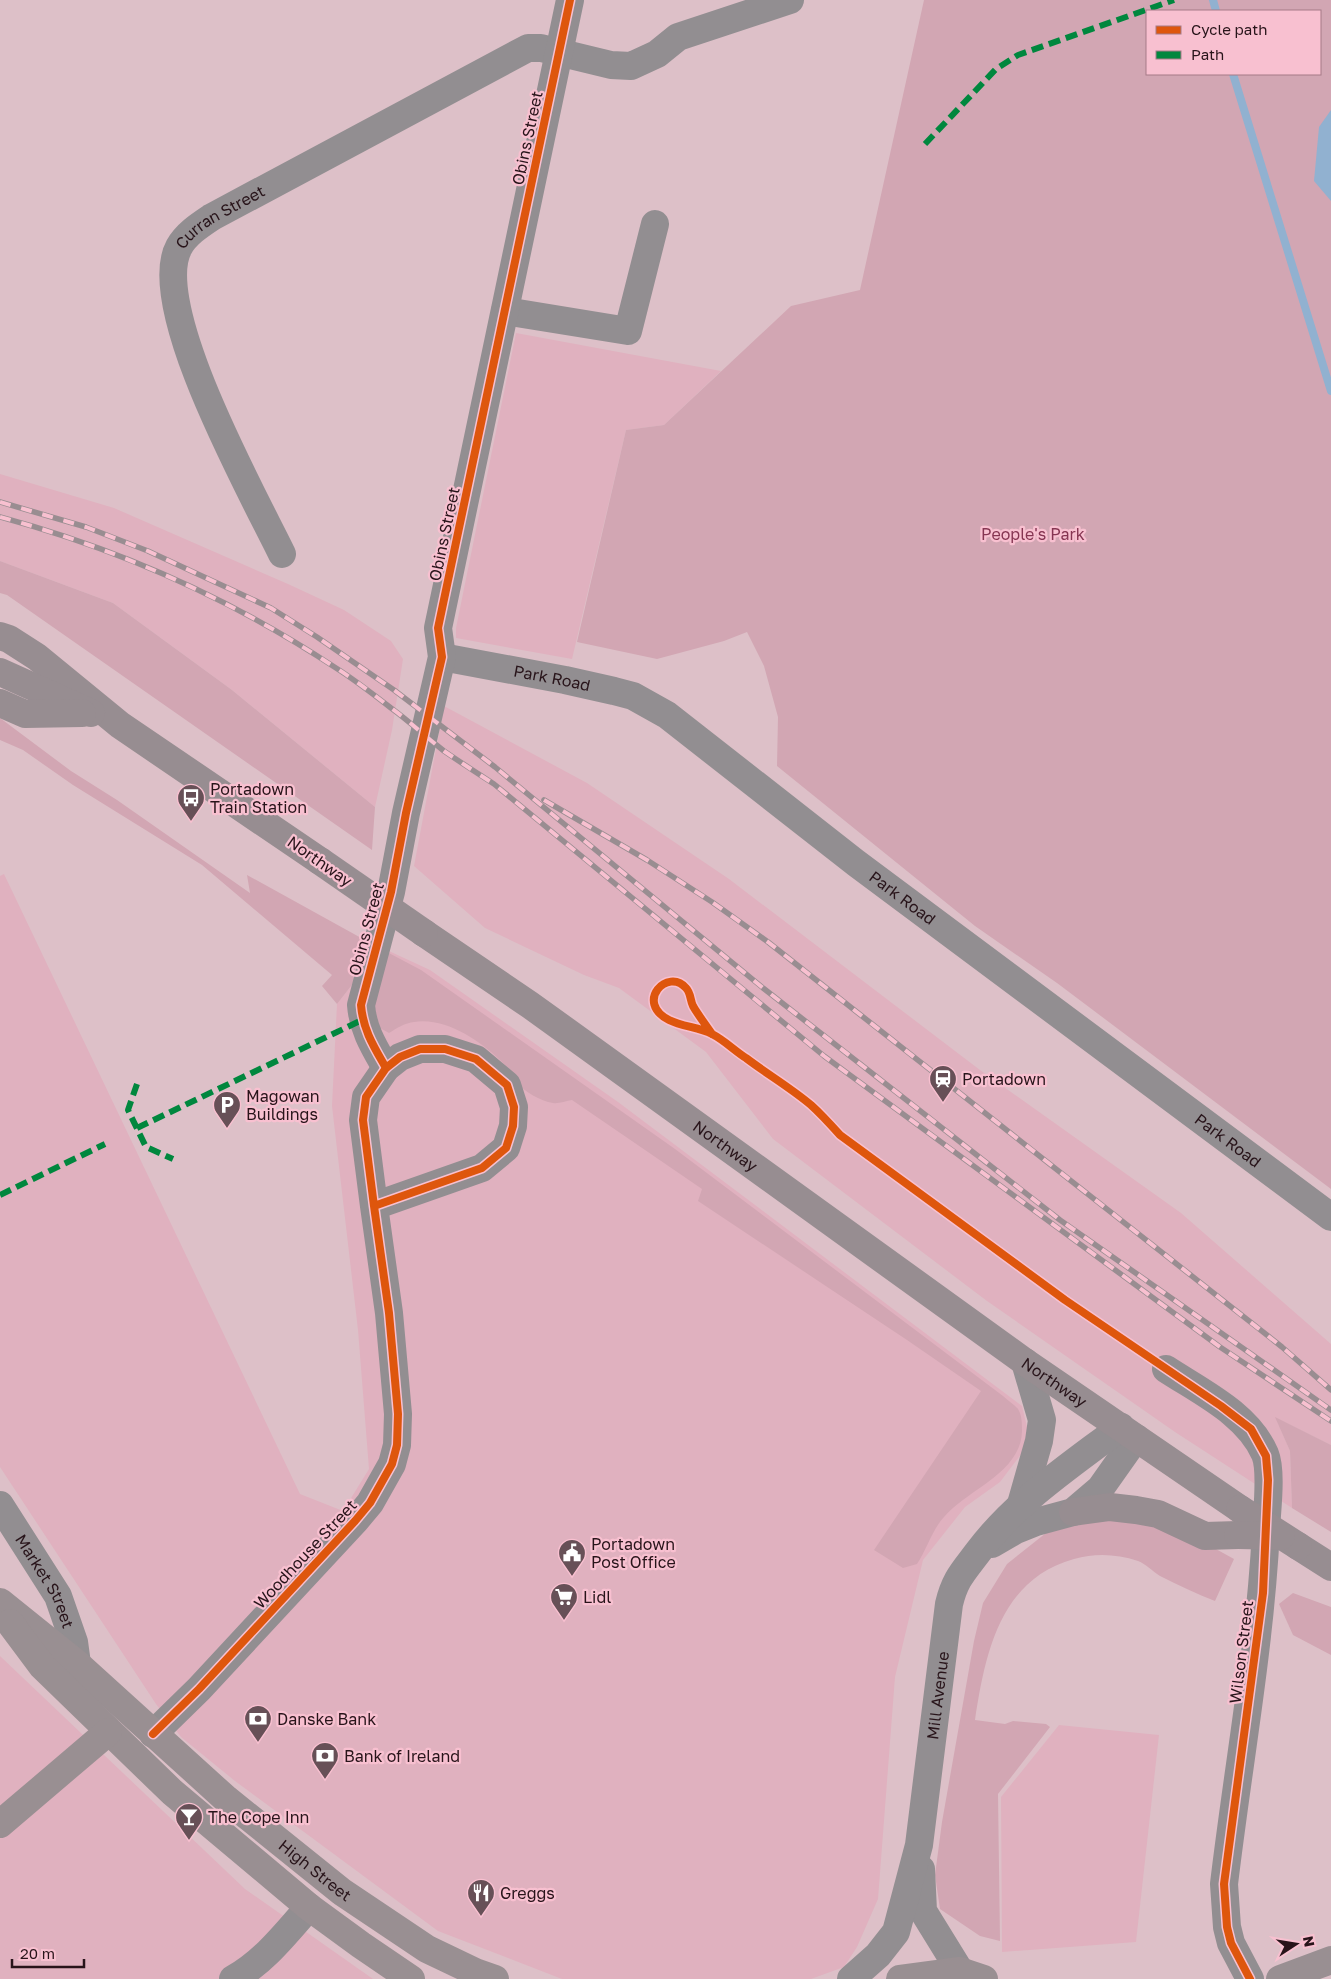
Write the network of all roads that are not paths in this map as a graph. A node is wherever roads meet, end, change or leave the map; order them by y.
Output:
1 (570, 0) edge
2 (790, 0) edge
3 (558, 52) junction
4 (655, 224) dead end
5 (505, 311) junction
6 (282, 554) dead end
7 (0, 636) edge
8 (442, 657) junction
9 (0, 672) edge
10 (0, 703) edge
11 (91, 713) junction
12 (120, 725) junction
13 (386, 1068) junction
14 (374, 1206) junction
15 (1331, 1217) edge
16 (1025, 1362) junction
17 (1166, 1369) dead end
18 (1128, 1433) junction
19 (1021, 1504) junction
20 (0, 1505) edge
21 (1074, 1512) junction
22 (1239, 1522) junction
23 (8, 1531) edge
24 (977, 1553) junction
25 (1331, 1567) edge
26 (0, 1602) edge
27 (0, 1609) edge
28 (77, 1664) junction
29 (108, 1732) junction
30 (153, 1734) junction
31 (0, 1824) edge
32 (919, 1845) junction
33 (309, 1907) junction
34 (1331, 1960) edge
35 (972, 1975) edge
36 (233, 1979) edge
37 (411, 1979) edge
38 (495, 1979) edge
39 (852, 1979) edge
40 (900, 1979) edge
41 (1250, 1979) edge
42 (1280, 1979) edge

1 - 3 street, Obins Street
2 - 3 street, Curran Street
3 - 5 street, Obins Street
3 - 6 street, Curran Street
4 - 5 street
5 - 8 street, Obins Street
7 - 12 highway, Northway
8 - 13 street, Obins Street
8 - 15 street, Park Road
9 - 11 highway, Northway
10 - 11 highway
11 - 12 highway, Northway
12 - 16 highway, Northway, bridge
13 - 14 street, Woodhouse Street
13 - 14 street, Woodhouse Street
14 - 30 street, Woodhouse Street
16 - 18 highway, Northway
16 - 19 street
17 - 41 street, Wilson Street
18 - 19 street, Mill Avenue
18 - 21 street, Mill Avenue
18 - 22 highway, Northway
19 - 24 street, Mill Avenue
20 - 23 street, Market Street
21 - 22 highway
21 - 24 street, Mill Avenue
22 - 25 highway, Northway, bridge
23 - 28 street, Market Street
24 - 32 street, Mill Avenue
26 - 28 main road, Market Street
27 - 29 main road
28 - 30 main road, Market Street
29 - 31 main road
29 - 33 main road, High Street
30 - 38 main road, High Street
32 - 35 street, Mill Avenue
32 - 39 street, Mill Avenue
33 - 36 street
33 - 37 main road, High Street
34 - 42 main road
35 - 40 main road

